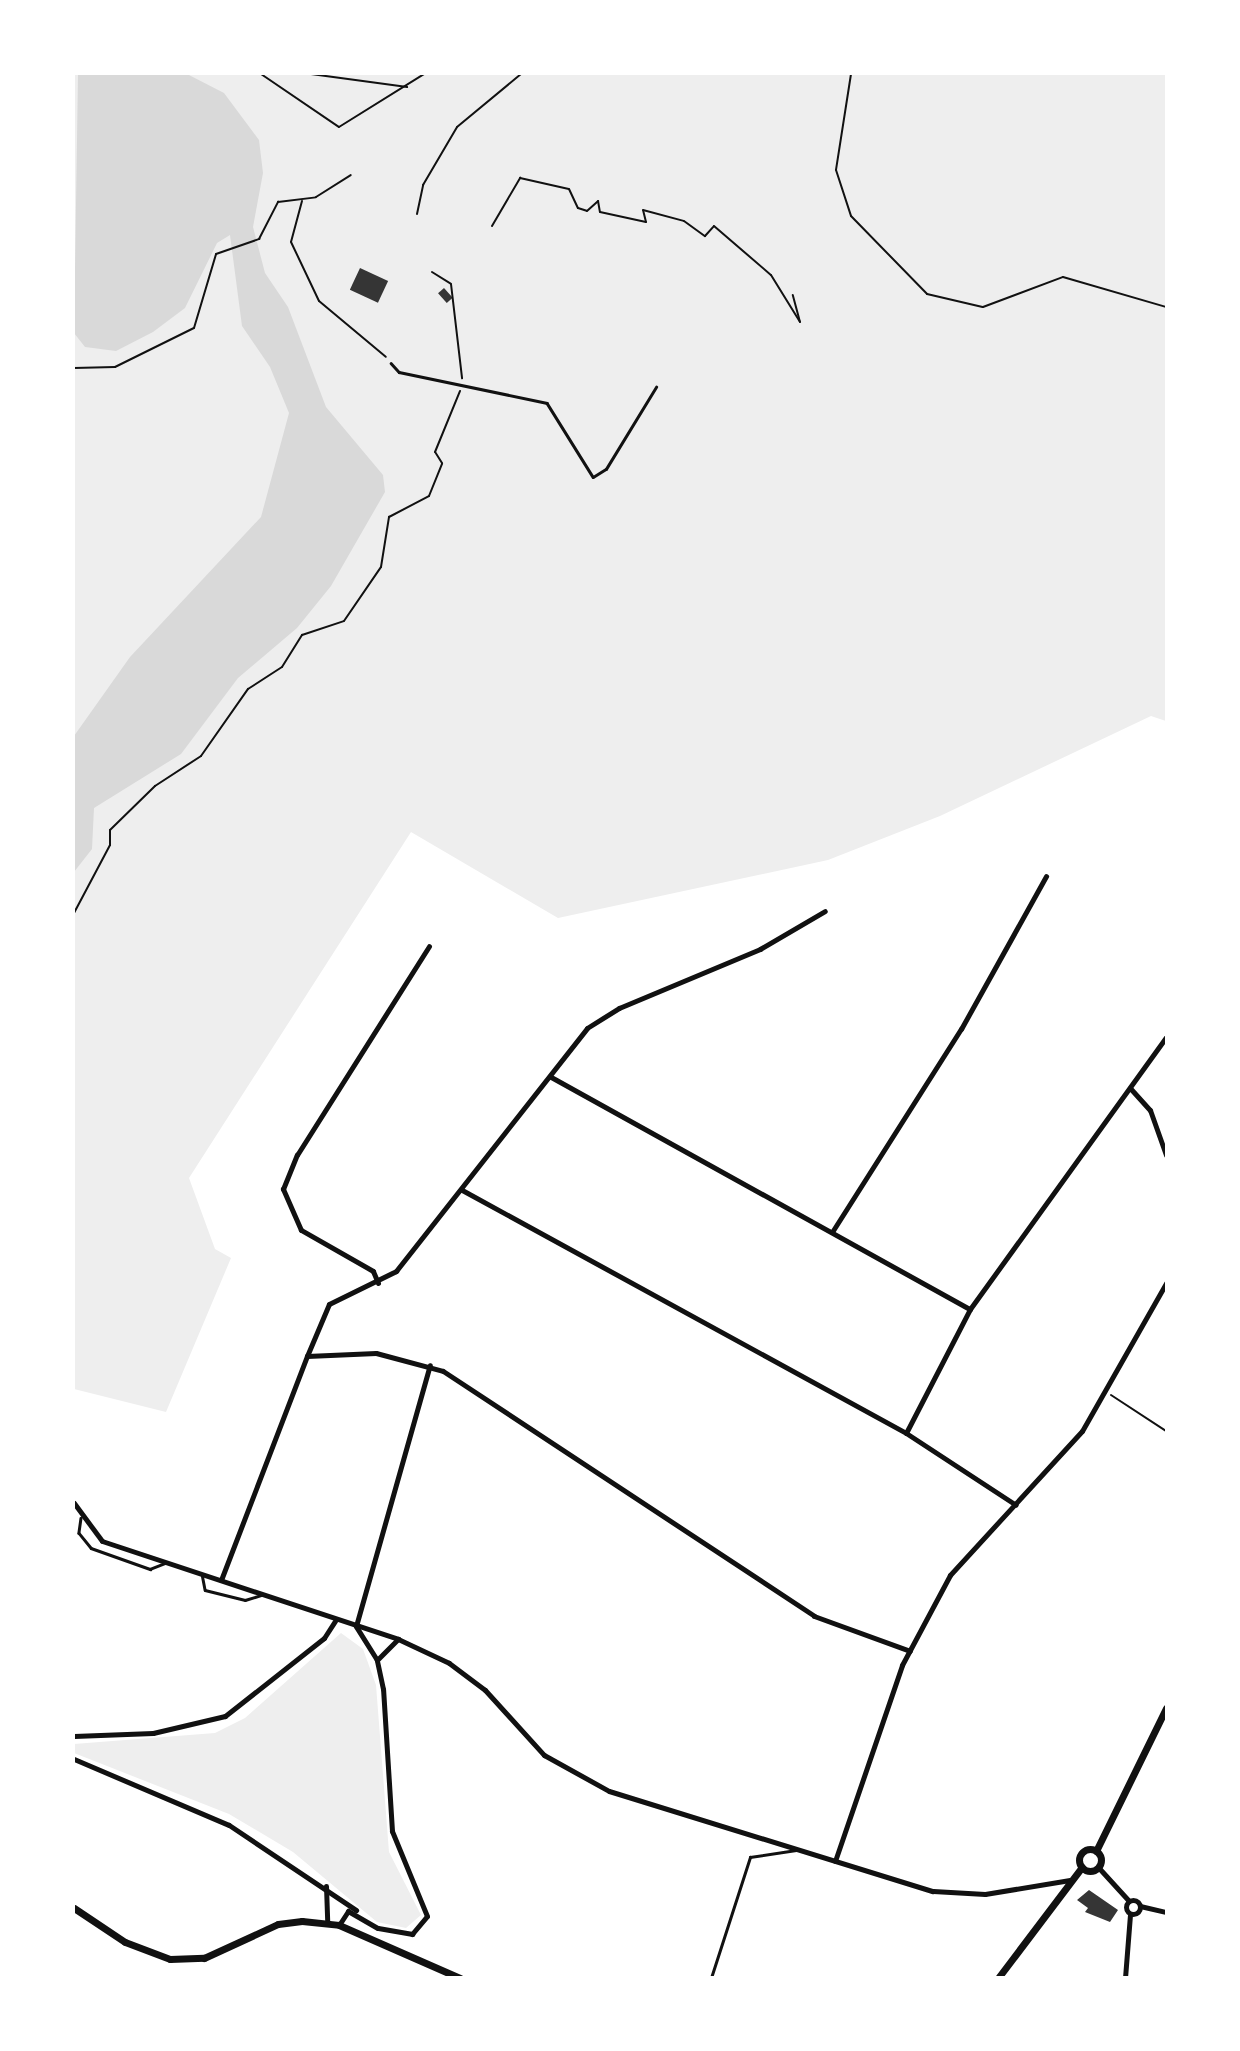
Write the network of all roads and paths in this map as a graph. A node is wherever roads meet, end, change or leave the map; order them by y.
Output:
1 (261, 74) edge
2 (311, 74) edge
3 (424, 74) edge
4 (521, 74) edge
5 (850, 74) edge
6 (408, 87) junction
7 (351, 175) dead end
8 (302, 200) junction
9 (417, 214) dead end
10 (492, 226) dead end
11 (432, 272) dead end
12 (793, 295) dead end
13 (1167, 307) edge
14 (391, 363) joint
15 (74, 368) edge
16 (462, 386) junction
17 (656, 387) dead end
18 (1046, 876) dead end
19 (825, 911) dead end
20 (74, 913) edge
21 (429, 946) dead end
22 (1167, 1037) edge
23 (551, 1077) junction
24 (1130, 1088) junction
25 (1167, 1155) edge
26 (462, 1190) junction
27 (832, 1232) junction
28 (378, 1283) junction
29 (1167, 1283) edge
30 (970, 1309) junction
31 (307, 1356) junction
32 (430, 1365) junction
33 (1107, 1393) junction
34 (1167, 1431) edge
35 (906, 1433) junction
36 (74, 1503) edge
37 (1016, 1505) junction
38 (81, 1518) junction
39 (168, 1561) junction
40 (202, 1573) junction
41 (221, 1580) junction
42 (261, 1595) junction
43 (335, 1621) junction
44 (356, 1626) junction
45 (398, 1639) junction
46 (910, 1651) junction
47 (377, 1660) junction
48 (1167, 1708) edge
49 (74, 1736) edge
50 (74, 1759) edge
51 (797, 1850) junction
52 (1096, 1851) junction
53 (835, 1861) junction
54 (1082, 1867) junction
55 (1098, 1867) junction
56 (1070, 1881) junction
57 (326, 1886) junction
58 (1129, 1901) junction
59 (1140, 1906) junction
60 (74, 1908) edge
61 (358, 1912) junction
62 (1167, 1912) edge
63 (1130, 1914) junction
64 (327, 1923) junction
65 (339, 1925) junction
66 (460, 1978) edge
67 (711, 1978) edge
68 (998, 1978) edge
69 (1125, 1978) edge

1 - 6 path
2 - 6 path
3 - 6 path
4 - 9 path
5 - 13 path
7 - 8 path
8 - 14 path
8 - 15 path
10 - 12 path
11 - 16 path
14 - 16 lane
16 - 17 lane
16 - 20 path
18 - 27 street
19 - 23 street
21 - 28 street
22 - 24 street
23 - 26 street
23 - 27 street
24 - 25 street
24 - 30 street
26 - 28 street
26 - 35 street
27 - 30 street
28 - 31 street
29 - 33 street
30 - 35 street
31 - 32 street
31 - 41 street
32 - 44 street
32 - 46 street
33 - 34 path
33 - 37 street
35 - 37 street
36 - 38 street
37 - 46 street
38 - 39 street
38 - 39 lane
39 - 40 street
40 - 41 street
40 - 42 lane
41 - 42 street
42 - 43 street
43 - 44 street
43 - 49 street
44 - 45 street
44 - 47 street
45 - 47 street
45 - 51 street
46 - 53 street
47 - 61 street
48 - 52 street
50 - 57 street
51 - 53 street
51 - 67 lane
52 - 54 street
52 - 55 street
53 - 56 street
54 - 55 street
54 - 56 street
55 - 58 street
56 - 68 street
57 - 61 street
57 - 64 street
58 - 59 street
58 - 63 street
59 - 62 street
59 - 63 street
60 - 64 street
61 - 65 street
63 - 69 street
64 - 65 street
65 - 66 street

